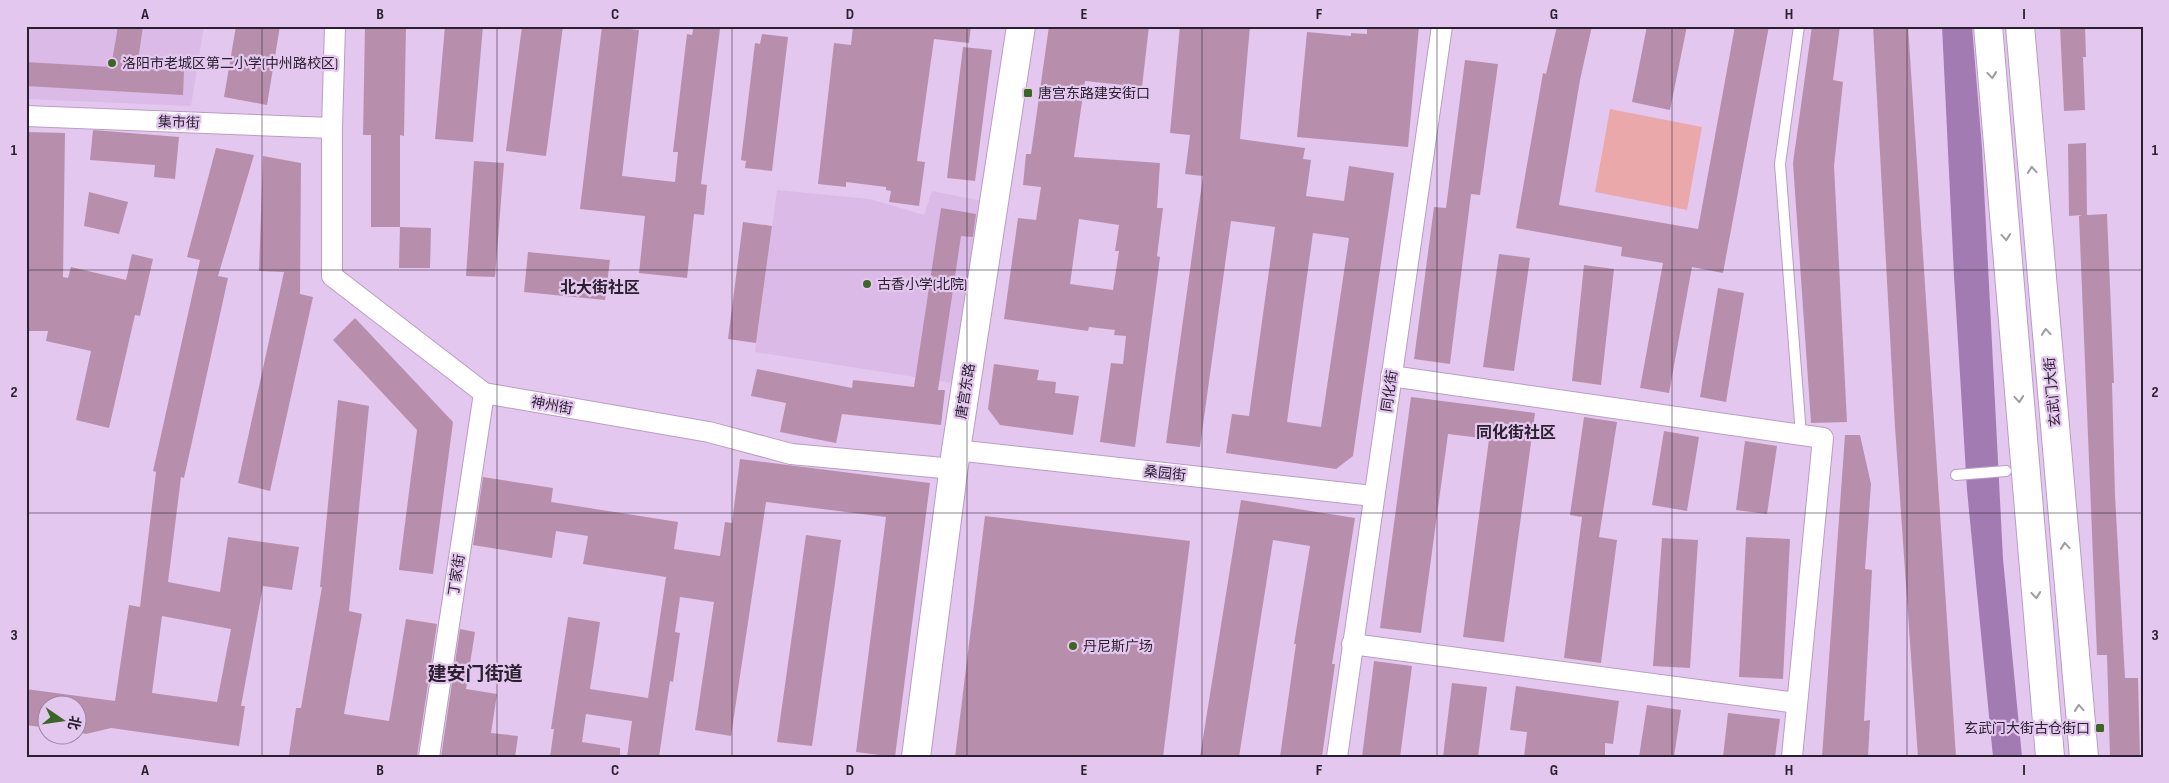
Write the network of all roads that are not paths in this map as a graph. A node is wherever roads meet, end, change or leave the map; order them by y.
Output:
1 (335, 26) edge
2 (1021, 26) edge
3 (1442, 26) edge
4 (1799, 26) edge
5 (1988, 26) edge
6 (2020, 26) edge
7 (26, 116) edge
8 (332, 128) junction
9 (1391, 376) junction
10 (484, 393) junction
11 (1801, 435) junction
12 (955, 459) junction
13 (2006, 471) dead end
14 (1956, 475) dead end
15 (1374, 496) junction
16 (1352, 644) junction
17 (1797, 703) junction
18 (429, 757) edge
19 (916, 757) edge
20 (1337, 757) edge
21 (1792, 757) edge
22 (2050, 757) edge
23 (2084, 757) edge

1 - 8 street
2 - 12 main road, 唐宫东路
3 - 9 street, 同化街
4 - 11 lane
5 -> 22 main road
23 -> 6 main road, 玄武门大街
7 - 8 street, 集市街
8 - 10 street, 神州街
9 - 11 street
9 - 15 street, 同化街
10 - 12 street, 神州街
10 - 18 street, 丁家街
11 - 17 street
12 - 15 street, 桑园街
12 - 19 main road, 唐宫东路
13 - 14 lane
15 - 16 street, 同化街
16 - 17 street
16 - 20 street, 同化街
17 - 21 street

